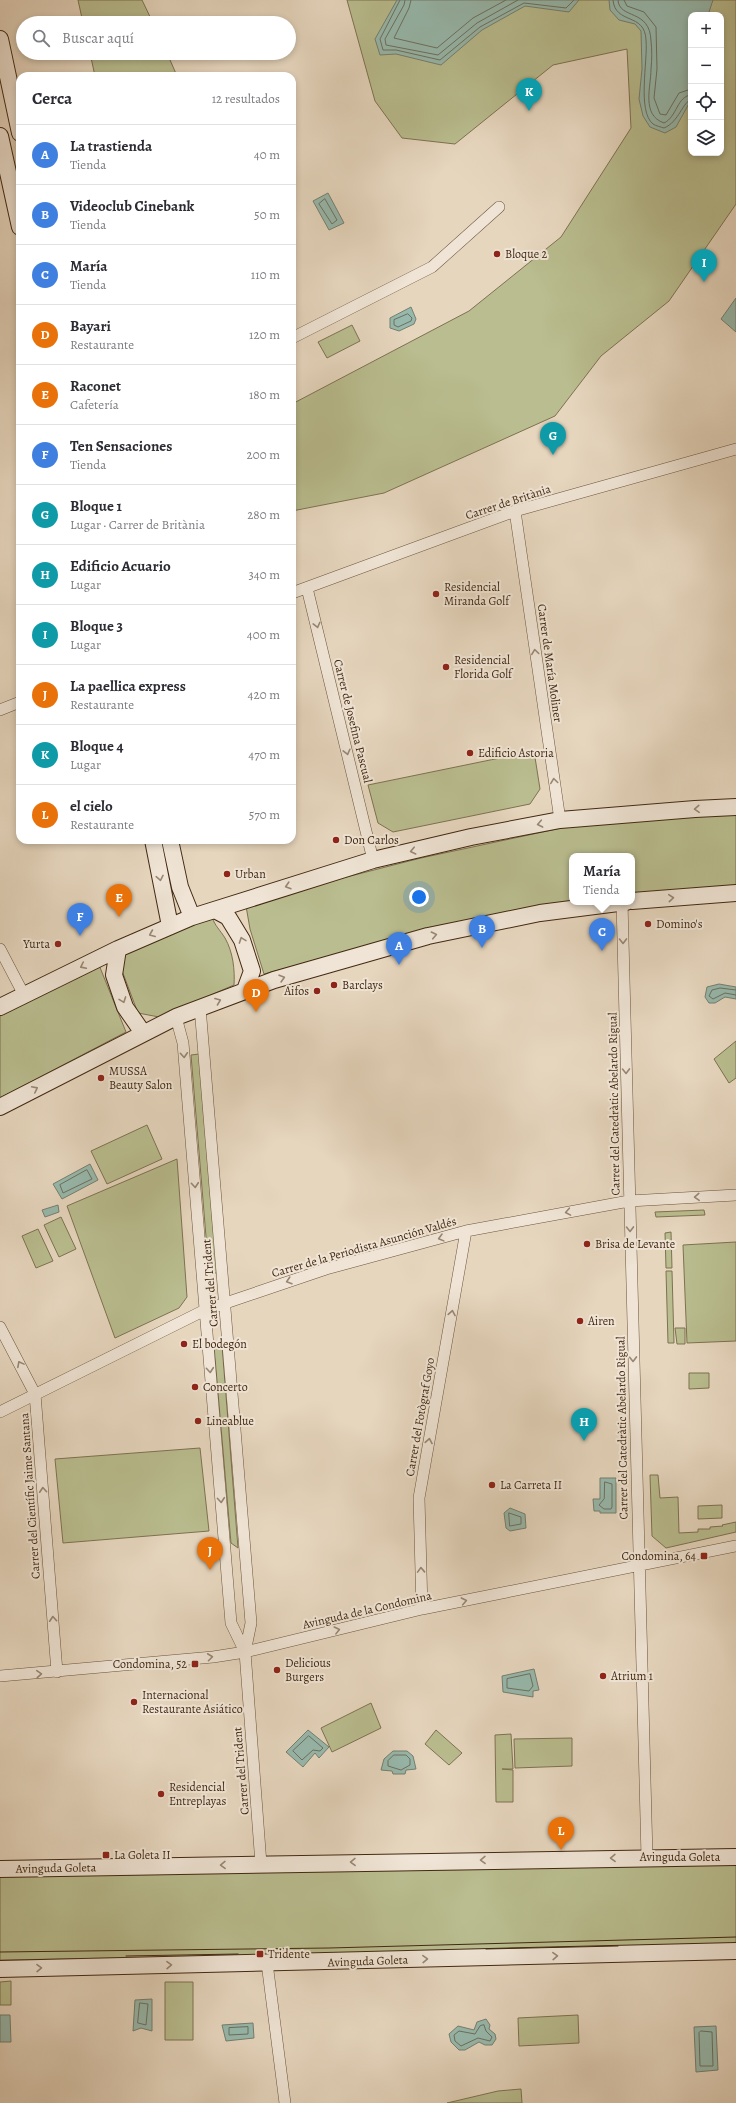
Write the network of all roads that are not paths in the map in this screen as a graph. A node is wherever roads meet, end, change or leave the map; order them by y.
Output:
1 (0, 39) edge
2 (16, 114) edge
3 (0, 136) edge
4 (499, 207) dead end
5 (16, 209) edge
6 (296, 336) edge
7 (736, 449) edge
8 (514, 511) junction
9 (307, 588) junction
10 (296, 592) edge
11 (16, 704) edge
12 (0, 710) edge
13 (736, 807) edge
14 (560, 820) junction
15 (154, 844) edge
16 (171, 844) edge
17 (373, 860) junction
18 (736, 893) edge
19 (635, 901) edge
20 (600, 905) edge
21 (622, 905) edge
22 (214, 910) junction
23 (192, 917) junction
24 (170, 926) junction
25 (118, 948) junction
26 (0, 949) edge
27 (245, 990) junction
28 (24, 994) junction
29 (0, 1007) edge
30 (200, 1007) junction
31 (176, 1017) junction
32 (143, 1033) junction
33 (0, 1107) edge
34 (736, 1195) edge
35 (629, 1201) junction
36 (466, 1231) junction
37 (224, 1303) junction
38 (205, 1310) junction
39 (0, 1326) edge
40 (36, 1394) junction
41 (0, 1412) edge
42 (736, 1546) edge
43 (639, 1566) junction
44 (422, 1609) junction
45 (245, 1652) junction
46 (57, 1672) junction
47 (0, 1676) edge
48 (736, 1857) edge
49 (647, 1858) junction
50 (261, 1864) junction
51 (0, 1869) edge
52 (736, 1951) edge
53 (267, 1963) junction
54 (0, 1969) edge
55 (285, 2103) edge

1 - 2 street
3 - 5 street
4 - 6 street
7 - 8 street, Carrer de Britània
8 - 9 street, Carrer de Britània
14 -> 8 street, Carrer de María Moliner
9 - 10 street, Carrer de Britània
9 -> 17 street, Carrer de Josefina Pascual
11 - 12 street
13 -> 14 street
14 -> 17 street
15 -> 24 street
16 - 23 street
17 -> 22 street
19 -> 18 street
27 -> 20 street
21 -> 35 street, Carrer del Catedràtic Abelardo Rigual
22 - 23 street
27 -> 22 street
23 - 24 street
24 -> 25 street
25 -> 28 street
25 -> 32 street
26 - 28 street
30 -> 27 street
28 - 29 street
30 - 31 street
30 - 37 street, Carrer del Trident
31 - 32 street
31 -> 38 street, Carrer del Trident
33 -> 32 street
34 -> 35 street, Carrer de la Periodista Asunción Valdés
35 -> 36 street, Carrer de la Periodista Asunción Valdés
35 -> 43 street, Carrer del Catedràtic Abelardo Rigual
36 -> 37 street, Carrer de la Periodista Asunción Valdés
44 -> 36 street, Carrer del Fotògraf Goyo
37 - 38 street, Carrer de la Periodista Asunción Valdés
37 - 45 street, Carrer del Trident
38 - 40 street, Carrer de la Periodista Asunción Valdés
38 -> 45 street, Carrer del Trident
40 -> 39 street, Carrer del Científic Jaime Santana
40 - 41 street, Carrer de la Periodista Asunción Valdés
46 -> 40 street, Carrer del Científic Jaime Santana
42 - 43 street, Avinguda de la Condomina
44 -> 43 street, Avinguda de la Condomina
43 - 49 street, Carrer del Catedràtic Abelardo Rigual
45 -> 44 street, Avinguda de la Condomina
46 -> 45 street, Avinguda de la Condomina
45 - 50 street, Carrer del Trident
47 -> 46 street, Avinguda de la Condomina
48 - 49 street, Avinguda Goleta
49 -> 50 street, Avinguda Goleta
50 -> 51 street, Avinguda Goleta
53 -> 52 street, Avinguda Goleta
54 -> 53 street, Avinguda Goleta
53 - 55 street

